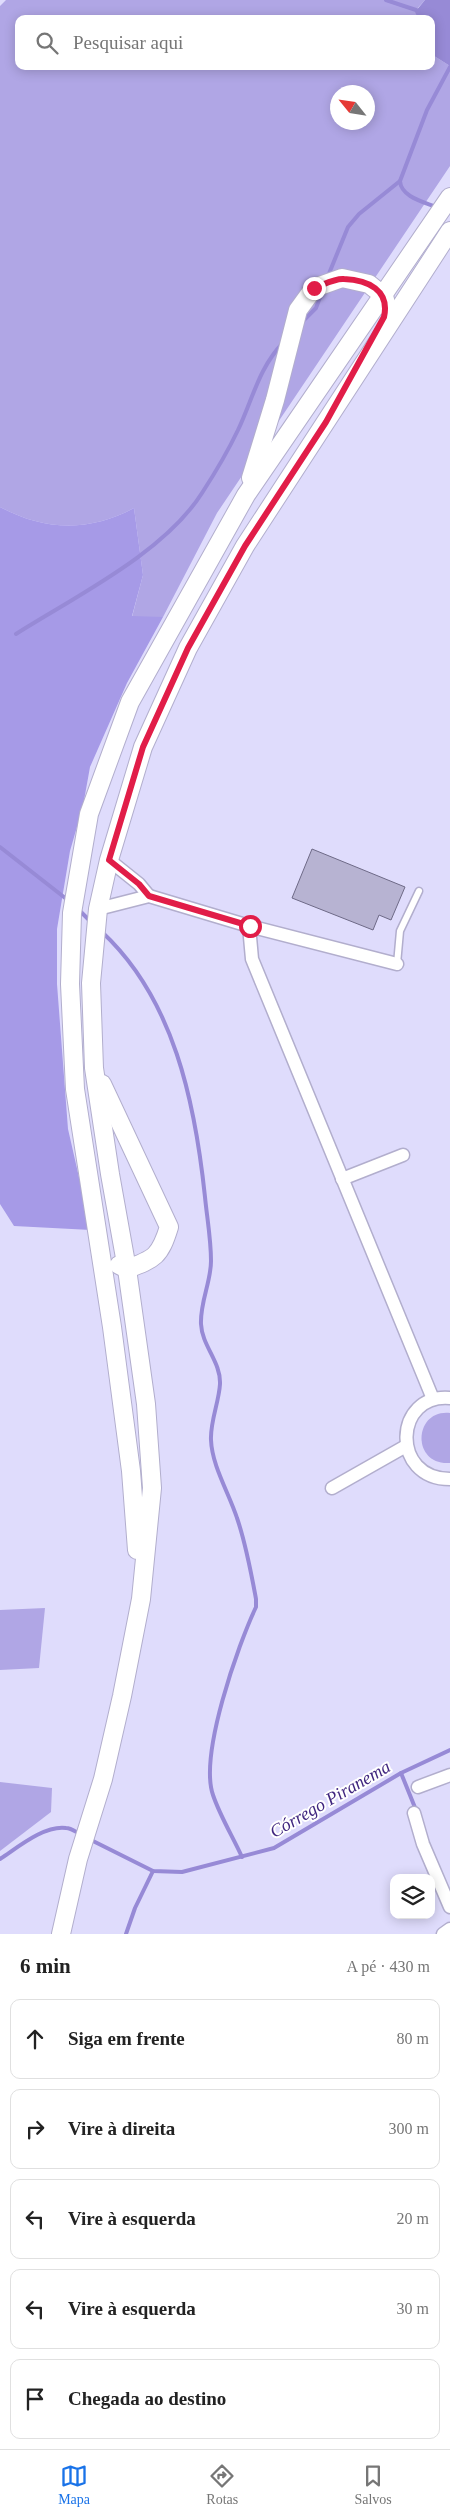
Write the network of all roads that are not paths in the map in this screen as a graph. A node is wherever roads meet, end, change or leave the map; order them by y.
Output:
1 (450, 197) edge
2 (450, 231) edge
3 (384, 296) junction
4 (326, 422) junction
5 (246, 495) junction
6 (109, 860) junction
7 (419, 891) dead end
8 (149, 896) junction
9 (98, 909) junction
10 (250, 926) junction
11 (397, 964) joint
12 (94, 1068) junction
13 (403, 1155) dead end
14 (89, 1177) junction
15 (342, 1179) junction
16 (127, 1269) junction
17 (450, 1398) edge
18 (433, 1399) junction
19 (406, 1446) junction
20 (450, 1479) edge
21 (332, 1488) dead end
22 (141, 1599) junction
23 (450, 1775) edge
24 (418, 1787) dead end
25 (414, 1813) dead end
26 (450, 1907) edge
27 (450, 1929) edge
28 (61, 1934) edge
29 (443, 1934) edge

1 - 3 main road
2 - 4 main road
3 - 4 main road
3 - 5 main road
3 - 5 main road
4 - 6 main road
5 - 14 main road
6 - 8 street
6 - 9 main road
7 - 11 lane
8 - 9 street
8 - 10 street
9 - 12 main road
10 - 11 street
10 - 15 street
12 - 16 main road
12 - 16 main road
13 - 15 street
14 - 16 main road
14 - 22 main road
15 - 18 street
16 - 22 main road
17 - 18 street
18 - 19 street
19 - 20 street
19 - 21 street
22 - 28 main road
23 - 24 street
25 - 26 street
27 - 29 street

